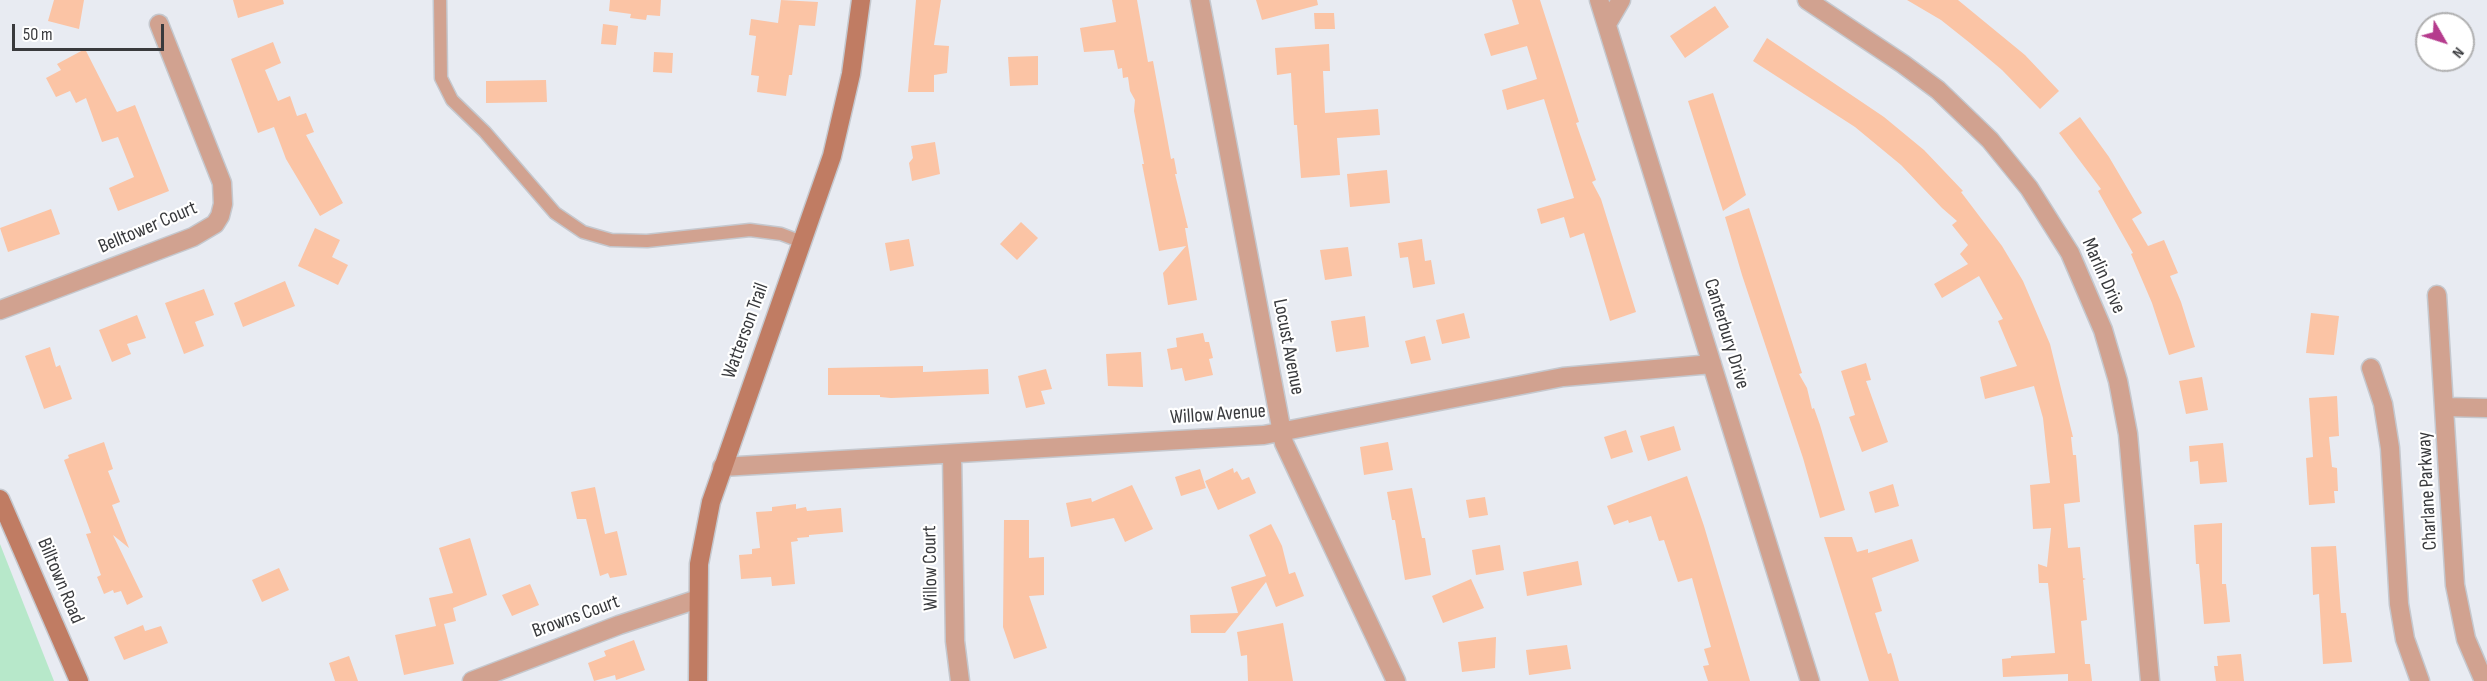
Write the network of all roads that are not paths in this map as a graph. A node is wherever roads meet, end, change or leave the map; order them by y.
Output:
1 (440, 0) edge
2 (861, 0) edge
3 (1200, 0) edge
4 (1599, 0) edge
5 (1621, 0) edge
6 (1807, 0) edge
7 (159, 24) dead end
8 (1607, 24) junction
9 (802, 242) junction
10 (2437, 294) dead end
11 (0, 310) edge
12 (1712, 364) junction
13 (2371, 368) dead end
14 (2445, 407) junction
15 (2487, 408) edge
16 (1281, 433) junction
17 (952, 454) junction
18 (722, 467) junction
19 (0, 499) edge
20 (698, 599) junction
21 (79, 681) edge
22 (472, 681) edge
23 (698, 681) edge
24 (960, 681) edge
25 (1396, 681) edge
26 (1810, 681) edge
27 (2150, 681) edge
28 (2420, 681) edge
29 (2484, 681) edge

1 - 9 lane
2 - 9 main road, Watterson Trail
3 - 16 street, Locust Avenue
4 - 8 street, Canterbury Drive
5 - 8 street
6 - 27 street, Marlin Drive
7 - 11 street, Belltower Court
8 - 12 street, Canterbury Drive
9 - 18 main road, Watterson Trail
10 - 14 street, Charlane Parkway
12 - 16 street, Willow Avenue
12 - 26 street, Canterbury Drive
13 - 28 street
14 - 15 street
14 - 29 street, Charlane Parkway
16 - 17 street, Willow Avenue
16 - 25 street, Locust Avenue
17 - 18 street, Willow Avenue
17 - 24 street, Willow Court
18 - 20 main road, Watterson Trail
19 - 21 main road, Billtown Road
20 - 22 street, Browns Court
20 - 23 main road, Watterson Trail

